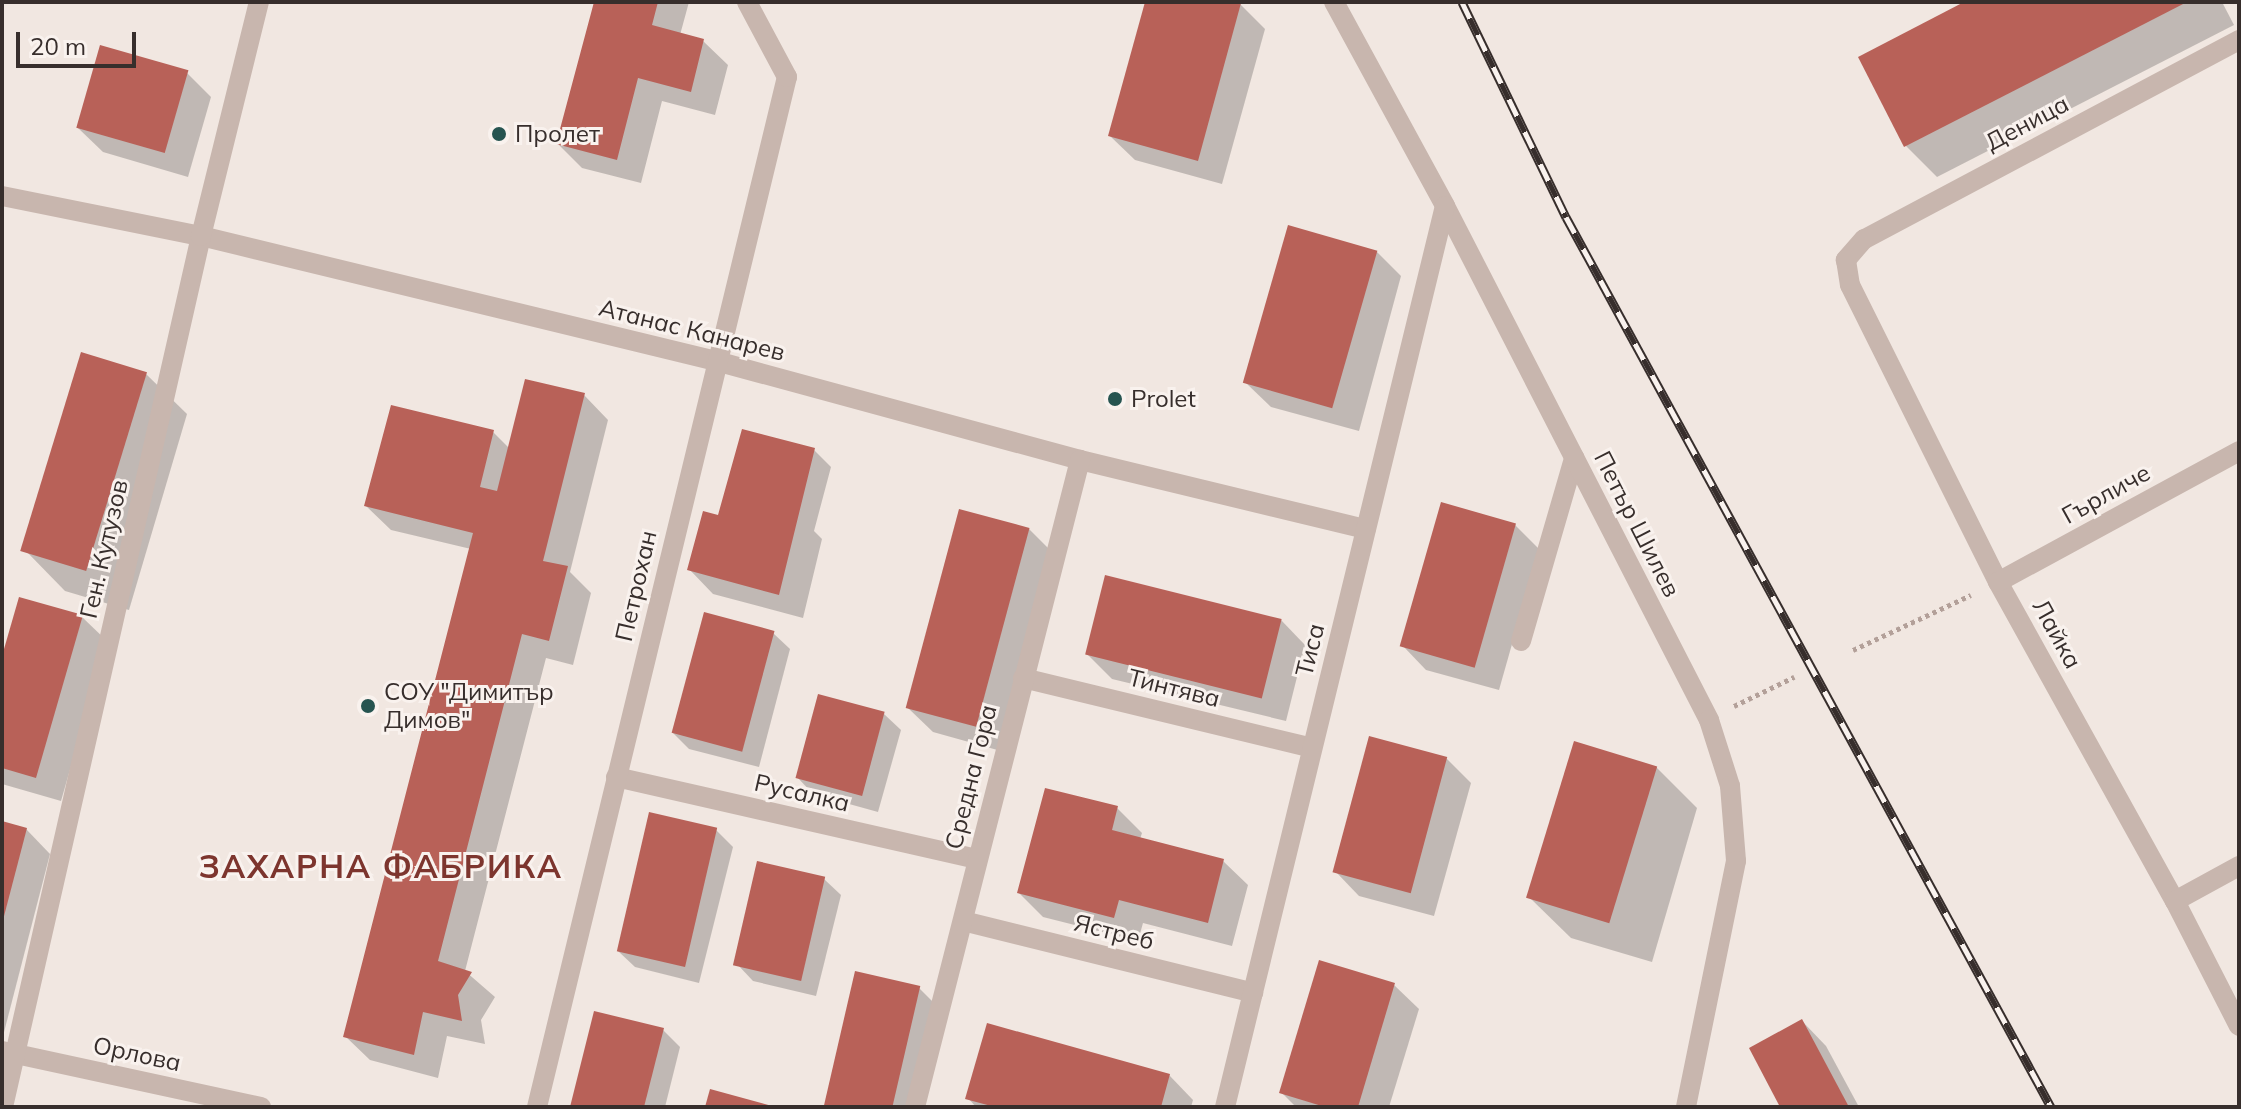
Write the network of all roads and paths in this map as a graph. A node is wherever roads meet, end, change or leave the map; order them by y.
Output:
1 (259, 2) edge
2 (747, 2) edge
3 (1334, 2) edge
4 (2239, 40) edge
5 (2, 196) edge
6 (1445, 206) junction
7 (201, 236) junction
8 (1846, 260) joint
9 (716, 361) junction
10 (2239, 451) edge
11 (1574, 458) junction
12 (1080, 460) junction
13 (1366, 529) junction
14 (1998, 582) junction
15 (1521, 641) dead end
16 (1853, 650) dead end
17 (1794, 677) dead end
18 (1023, 678) junction
19 (1769, 689) dead end
20 (1312, 748) junction
21 (616, 777) junction
22 (977, 859) junction
23 (2239, 866) edge
24 (2175, 901) junction
25 (963, 921) junction
26 (1253, 993) junction
27 (2239, 1026) edge
28 (10, 1053) edge
29 (214, 1102) edge
30 (3, 1107) edge
31 (261, 1107) edge
32 (537, 1107) edge
33 (915, 1107) edge
34 (1225, 1107) edge
35 (1686, 1107) edge

1 - 7 street, Ген. Кутузов
2 - 9 street, Петрохан
3 - 6 street, Петър Шилев
4 - 8 street, Деница
5 - 7 street, Атанас Канарев
6 - 11 street, Петър Шилев
6 - 13 street, Тиса
7 - 9 street, Атанас Канарев
7 - 28 street, Ген. Кутузов
8 - 14 street, Лайка
9 - 12 street, Атанас Канарев
9 - 21 street, Петрохан
10 - 14 street, Гърличе
11 - 15 street
11 - 35 street, Петър Шилев
12 - 13 street, Атанас Канарев
12 - 18 street, Средна Гора
13 - 20 street, Тиса
14 - 16 path
14 - 24 street, Лайка
17 - 19 path
18 - 20 street, Тинтява
18 - 22 street, Средна Гора
20 - 26 street, Тиса
21 - 22 street, Русалка
21 - 32 street, Петрохан
22 - 25 street, Средна Гора
23 - 24 street
24 - 27 street, Лайка
25 - 26 street, Ястреб
25 - 33 street, Средна Гора
26 - 34 street, Тиса
28 - 29 street, Орлова
28 - 30 street, Ген. Кутузов
29 - 31 street, Орлова

